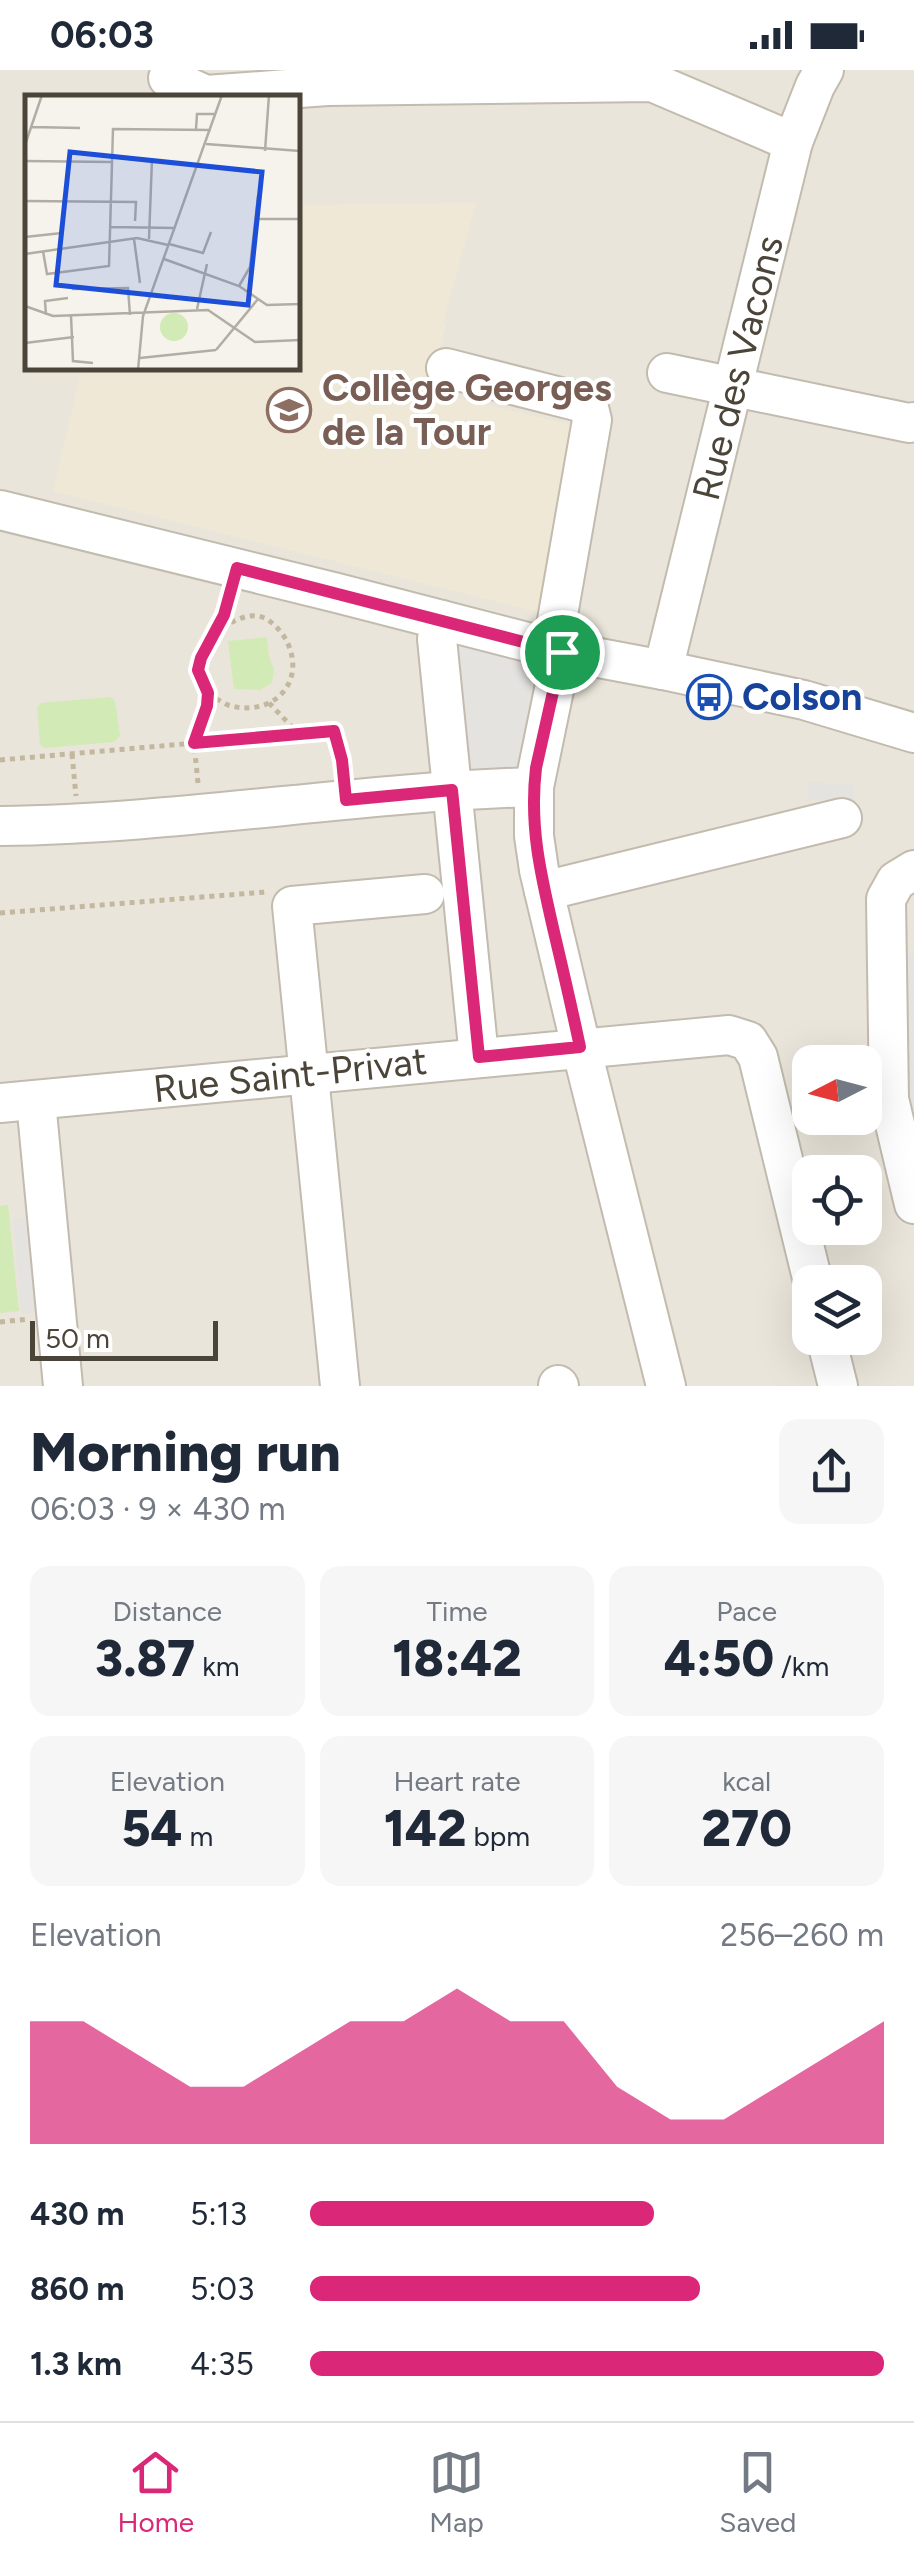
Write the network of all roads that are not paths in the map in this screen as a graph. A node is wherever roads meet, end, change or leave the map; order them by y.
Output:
1 (824, 70) edge
2 (566, 76) edge
3 (168, 78) dead end
4 (326, 78) edge
5 (793, 142) junction
6 (446, 368) dead end
7 (667, 373) dead end
8 (733, 386) junction
9 (914, 422) edge
10 (0, 510) edge
11 (442, 620) junction
12 (557, 650) junction
13 (664, 670) junction
14 (914, 733) edge
15 (534, 788) junction
16 (452, 790) junction
17 (842, 818) dead end
18 (0, 826) edge
19 (914, 870) edge
20 (544, 891) junction
21 (426, 894) dead end
22 (580, 1047) junction
23 (479, 1057) junction
24 (310, 1073) junction
25 (18, 1102) edge
26 (914, 1204) edge
27 (809, 1265) edge
28 (830, 1355) edge
29 (64, 1386) edge
30 (340, 1386) edge
31 (666, 1386) edge
32 (838, 1386) edge

1 - 5 street, Rue des Vacons
2 - 4 street
2 - 5 street
3 - 4 street
5 - 8 street, Rue des Vacons
6 - 12 street
7 - 8 street
8 - 9 street
8 - 13 street, Rue des Vacons
10 - 11 street
11 - 12 street
11 - 16 street
12 - 13 street
12 - 15 street
13 - 14 street
15 - 16 street
15 - 20 street
16 - 18 street
16 - 23 street
17 - 20 street
19 - 26 street
20 - 22 street
21 - 24 street
22 - 23 street, Rue Saint-Privat
22 - 27 street, Rue Saint-Privat
22 - 31 street
23 - 24 street, Rue Saint-Privat
24 - 25 street, Rue Saint-Privat
24 - 30 street
25 - 29 street
28 - 32 street

